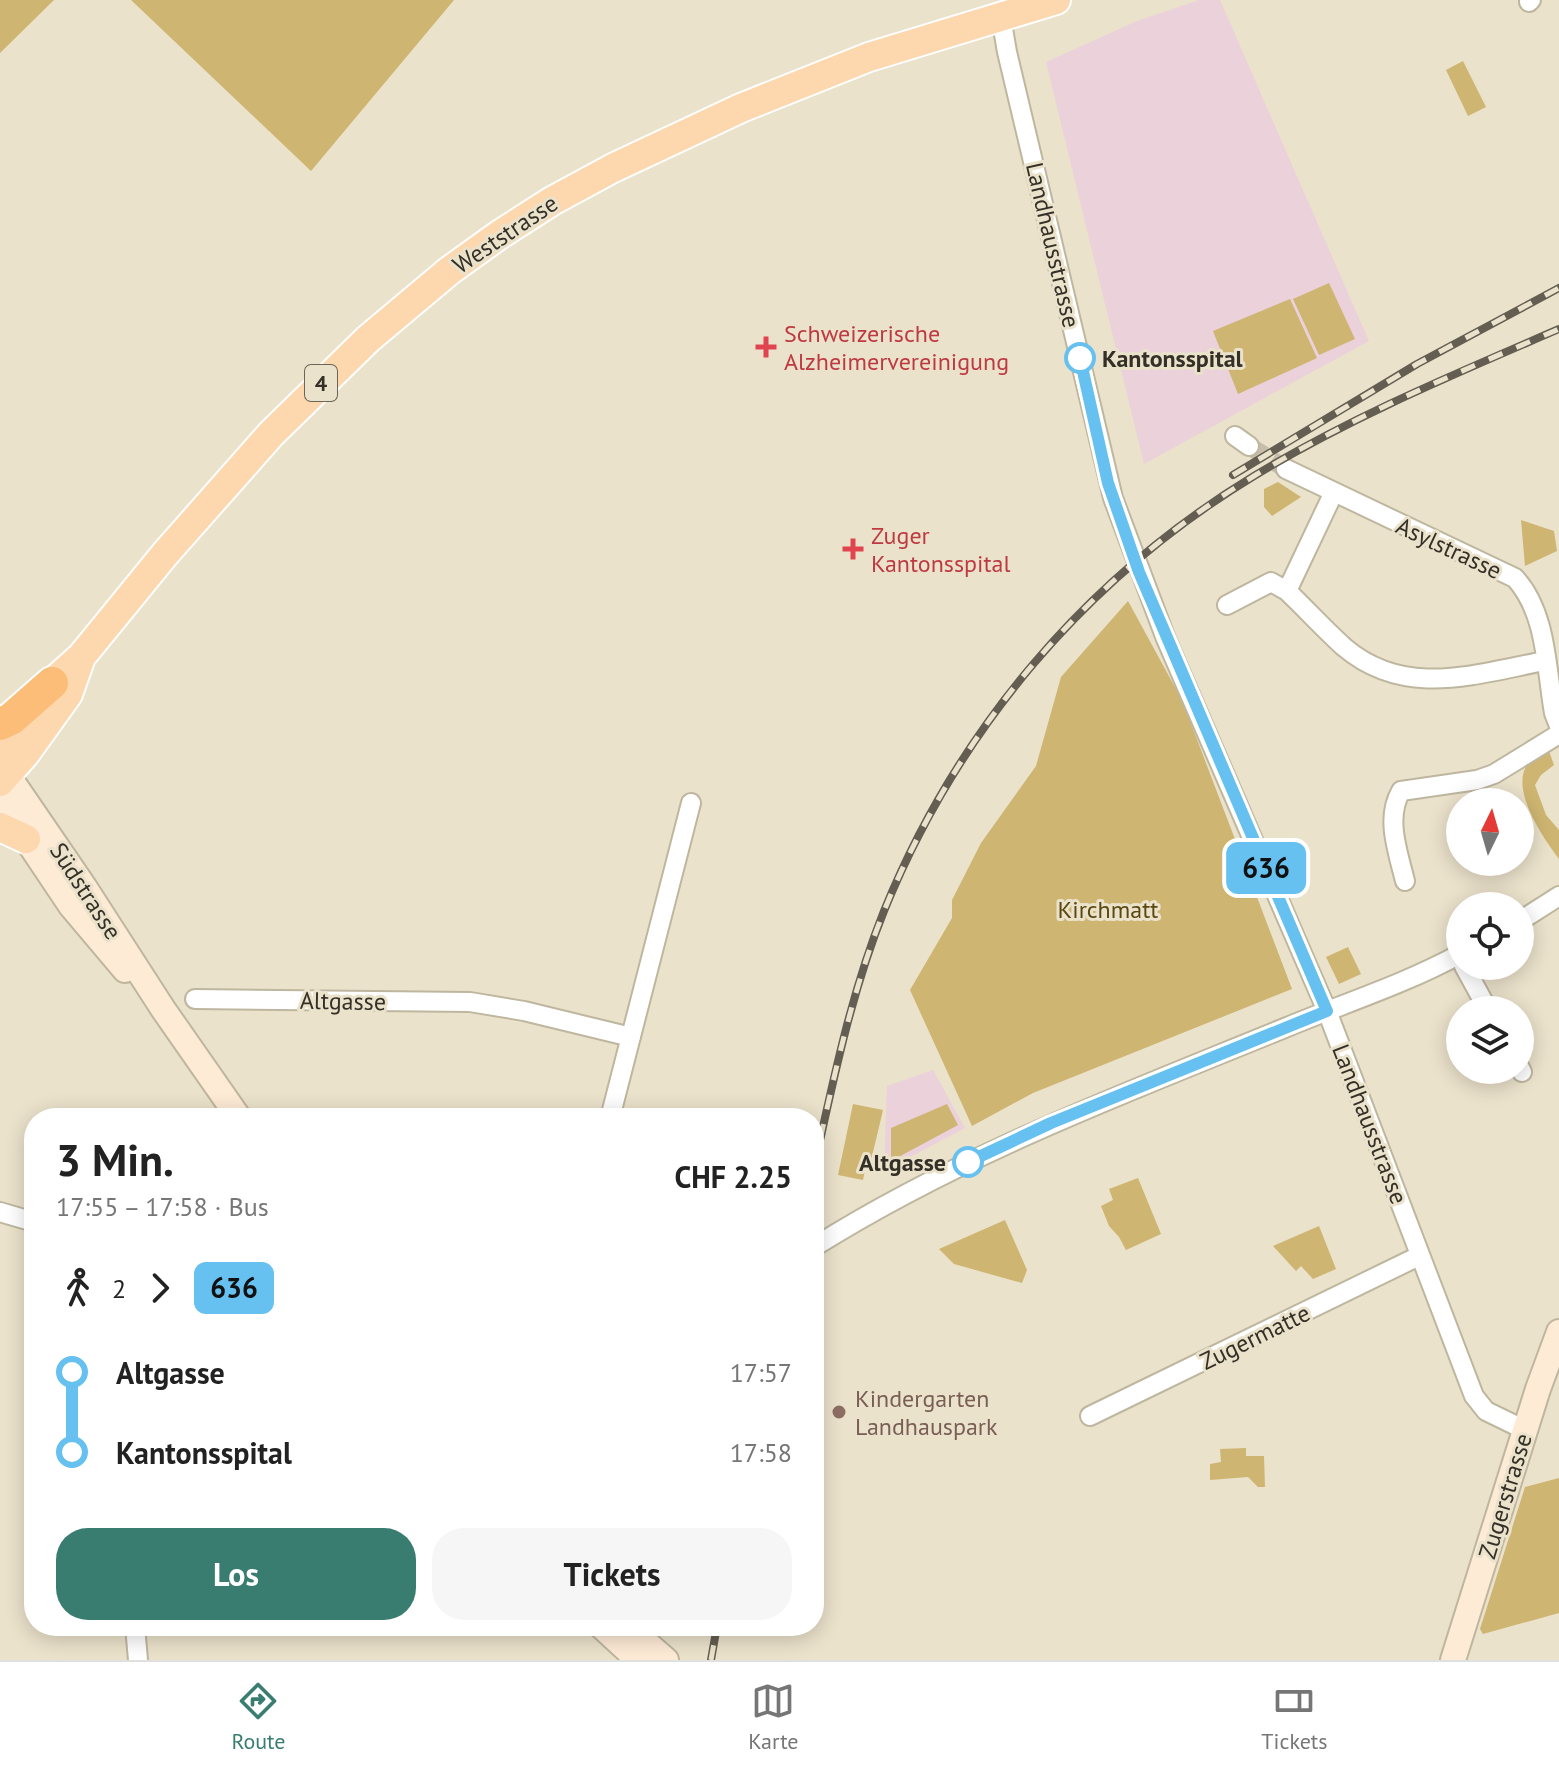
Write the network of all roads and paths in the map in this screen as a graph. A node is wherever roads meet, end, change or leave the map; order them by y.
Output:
1 (1056, 0) edge
2 (1001, 17) junction
3 (1286, 469) tunnel mouth
4 (1333, 494) junction
5 (1287, 591) junction
6 (1227, 605) dead end
7 (81, 657) junction
8 (1545, 661) junction
9 (52, 683) junction
10 (0, 724) edge
11 (1559, 726) edge
12 (1559, 734) edge
13 (1, 774) edge
14 (691, 803) dead end
15 (0, 827) edge
16 (26, 839) junction
17 (1405, 881) dead end
18 (1559, 896) edge
19 (1534, 912) edge
20 (1446, 964) edge
21 (195, 999) dead end
22 (163, 1009) junction
23 (1327, 1011) junction
24 (631, 1037) junction
25 (232, 1108) edge
26 (613, 1108) edge
27 (0, 1212) edge
28 (24, 1219) edge
29 (824, 1241) edge
30 (1419, 1256) junction
31 (1559, 1332) edge
32 (1555, 1359) edge
33 (1090, 1416) dead end
34 (1525, 1430) junction
35 (136, 1636) edge
36 (612, 1636) edge
37 (638, 1636) edge
38 (138, 1660) edge
39 (638, 1660) edge
40 (666, 1660) edge
41 (1453, 1660) edge

1 - 2 main road, Weststrasse / 4
2 - 7 main road, Weststrasse / 4
2 - 23 street, Landhausstrasse
3 - 4 street, Asylstrasse
4 - 5 street
4 - 8 street, Asylstrasse
5 - 6 street
5 - 8 street
7 - 9 main road, Weststrasse / 4
7 - 13 main road, Weststrasse / 4
8 - 11 street, Asylstrasse
9 - 10 highway
9 - 13 main road, Weststrasse / 4
12 - 17 street
13 - 16 main road, Südstrasse
13 - 22 main road, Südstrasse
14 - 24 street
15 - 16 main road
16 - 22 main road, Südstrasse
18 - 19 street
20 - 23 street
21 - 24 street, Altgasse
22 - 25 main road, Südstrasse
23 - 29 street
23 - 30 street, Landhausstrasse
24 - 26 street
27 - 28 street
30 - 33 street, Zugermatte
30 - 34 street, Landhausstrasse
31 - 32 main road, Zugerstrasse
32 - 34 main road, Zugerstrasse
34 - 41 main road, Zugerstrasse
35 - 38 street
36 - 39 main road
37 - 40 main road

